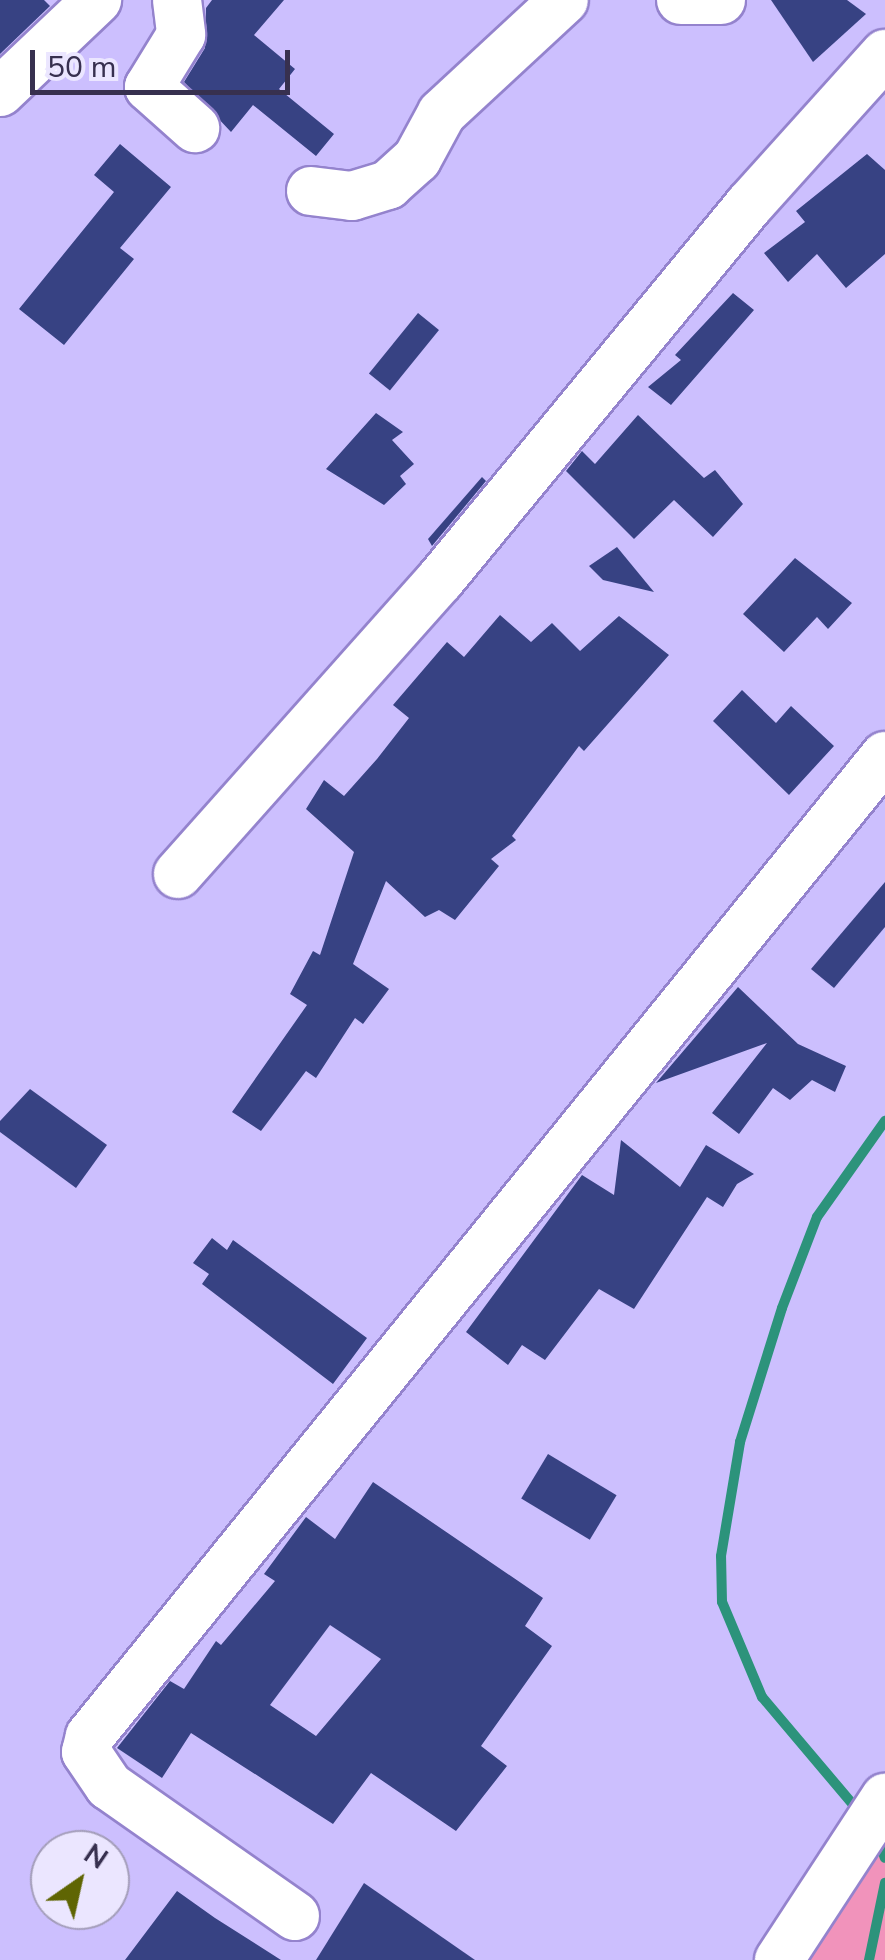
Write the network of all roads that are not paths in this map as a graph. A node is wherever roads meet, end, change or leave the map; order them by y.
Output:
1 (97, 0) edge
2 (177, 0) edge
3 (564, 0) edge
4 (682, 0) edge
5 (721, 0) edge
6 (885, 54) edge
7 (0, 92) edge
8 (195, 128) dead end
9 (311, 191) dead end
10 (885, 756) edge
11 (178, 874) dead end
12 (884, 1800) edge
13 (294, 1916) dead end
14 (779, 1960) edge

1 - 7 street
2 - 8 street
3 - 9 street
4 - 5 street
6 - 11 street
10 - 13 street
12 - 14 street

